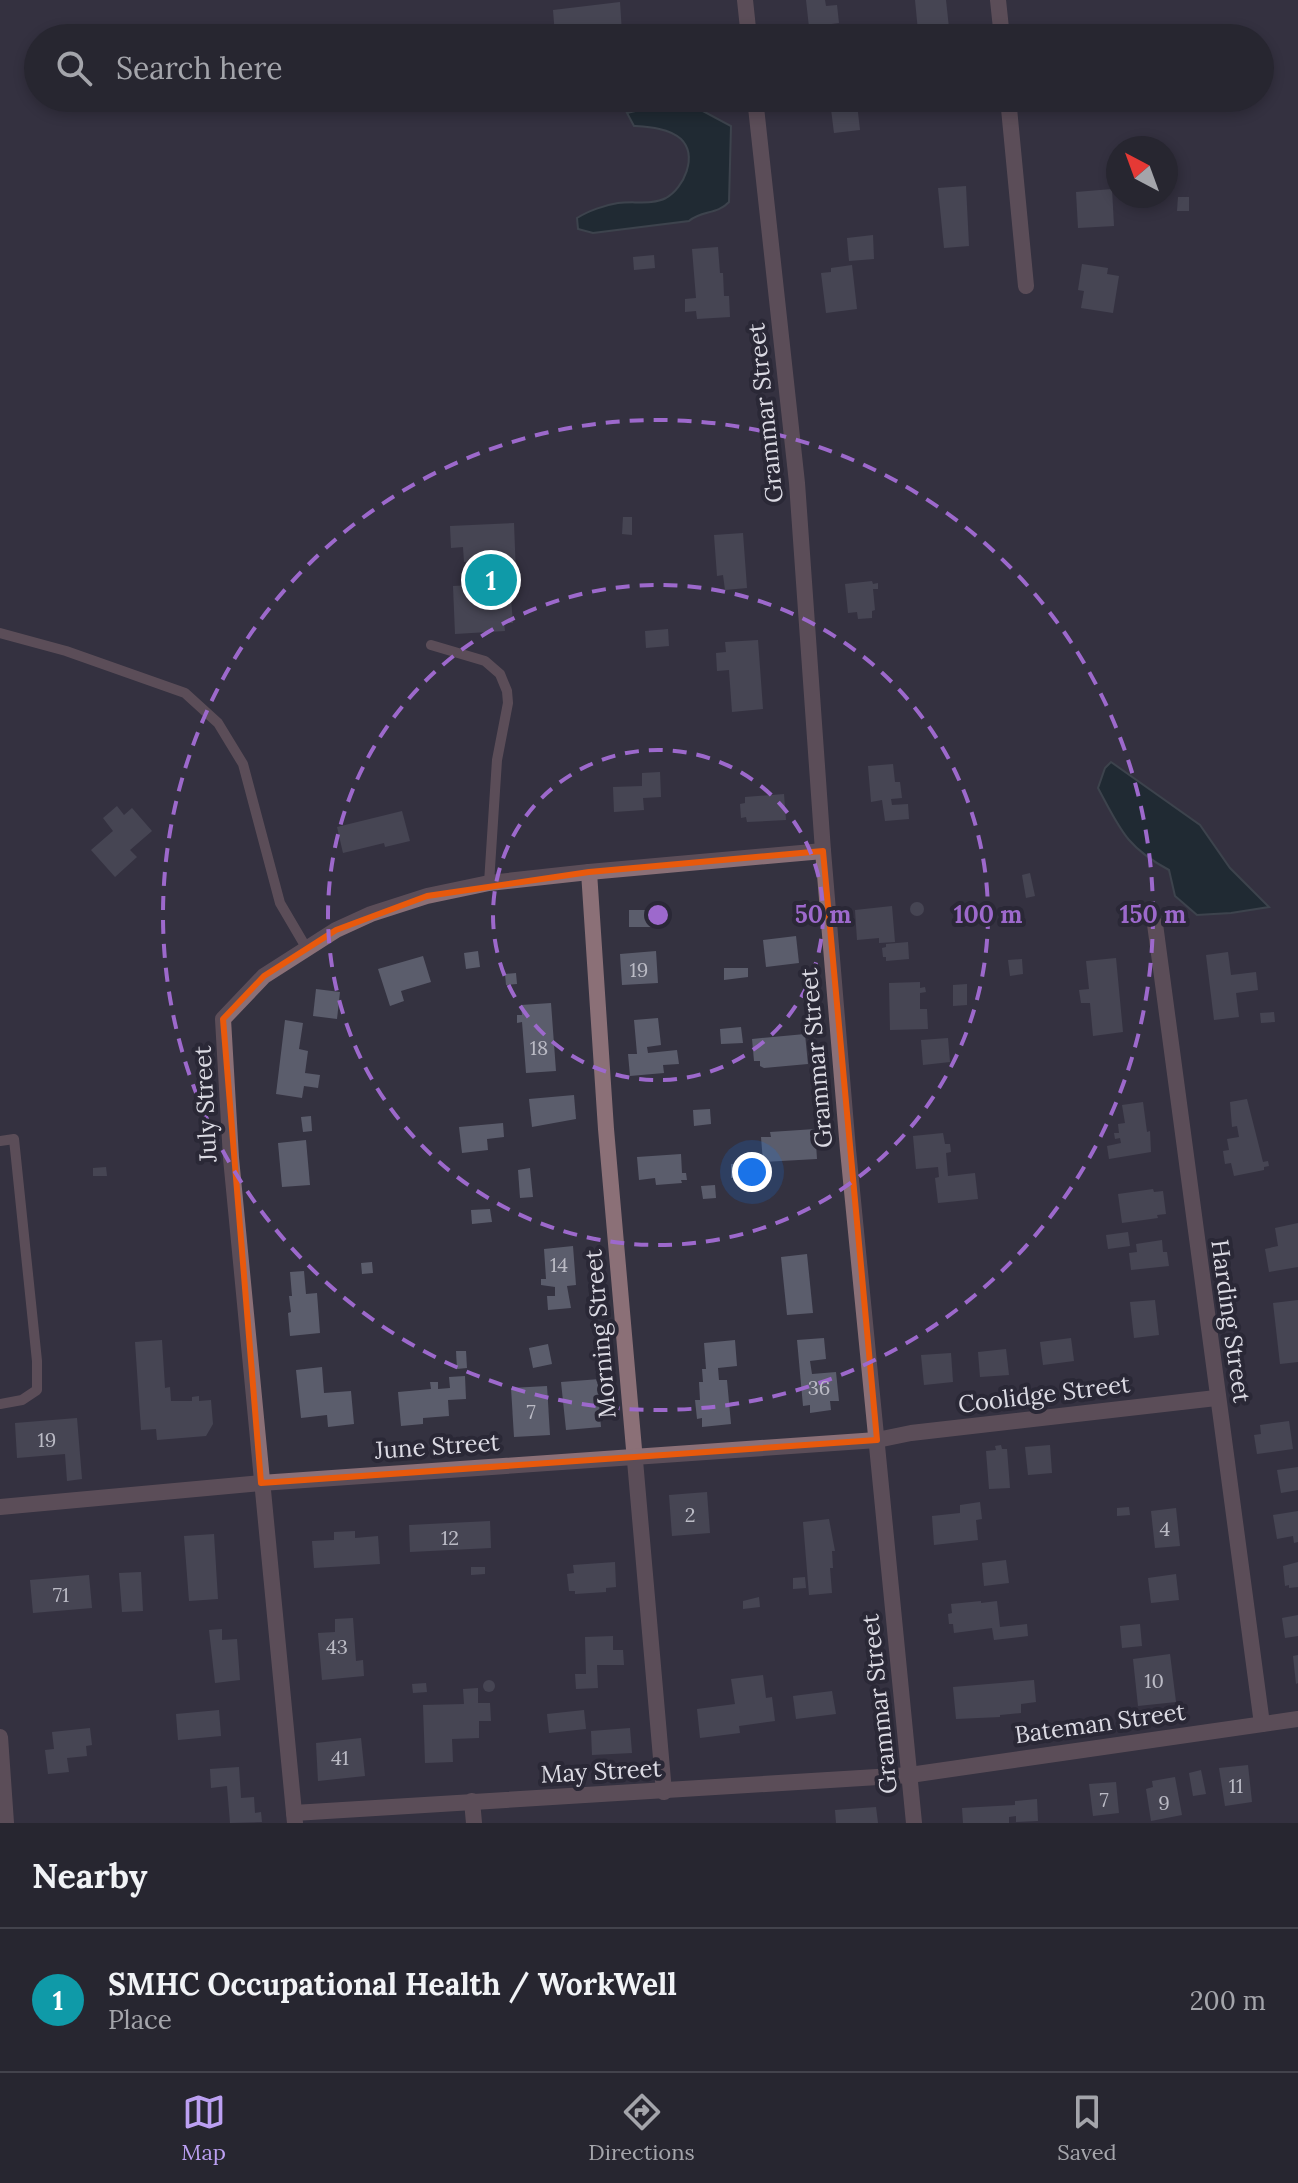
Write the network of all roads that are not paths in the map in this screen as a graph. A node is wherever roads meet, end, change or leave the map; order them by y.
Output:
1 (745, 0) edge
2 (998, 0) edge
3 (748, 24) edge
4 (1001, 24) edge
5 (757, 112) edge
6 (1009, 112) edge
7 (1026, 286) dead end
8 (0, 633) edge
9 (431, 645) dead end
10 (823, 851) junction
11 (589, 872) junction
12 (489, 883) junction
13 (1155, 924) dead end
14 (307, 949) junction
15 (0, 1141) edge
16 (1216, 1398) junction
17 (0, 1404) edge
18 (877, 1440) junction
19 (634, 1456) junction
20 (261, 1483) junction
21 (0, 1507) edge
22 (1298, 1719) edge
23 (1262, 1724) junction
24 (0, 1737) edge
25 (910, 1775) junction
26 (664, 1792) junction
27 (472, 1801) junction
28 (294, 1818) edge
29 (6, 1823) edge
30 (474, 1823) edge
31 (914, 1823) edge

1 - 3 street
2 - 4 street
5 - 10 street, Grammar Street
6 - 7 street
8 - 14 lane
9 - 12 lane
10 - 11 street, July Street
10 - 18 street, Grammar Street
11 - 12 street, July Street
11 - 19 street, Morning Street
12 - 14 street, July Street
13 - 16 street, Harding Street
14 - 20 street, July Street
15 - 17 lane
16 - 18 street, Coolidge Street
16 - 23 street, Harding Street
18 - 19 street, June Street
18 - 25 street, Grammar Street
19 - 20 street, June Street
19 - 26 street, Morning Street
20 - 21 street, June Street
20 - 28 street, July Street
22 - 23 street, Bateman Street
23 - 25 street, Bateman Street
24 - 29 street
25 - 26 street, May Street
25 - 31 street, Grammar Street
26 - 27 street, May Street
27 - 28 street, May Street
27 - 30 street

